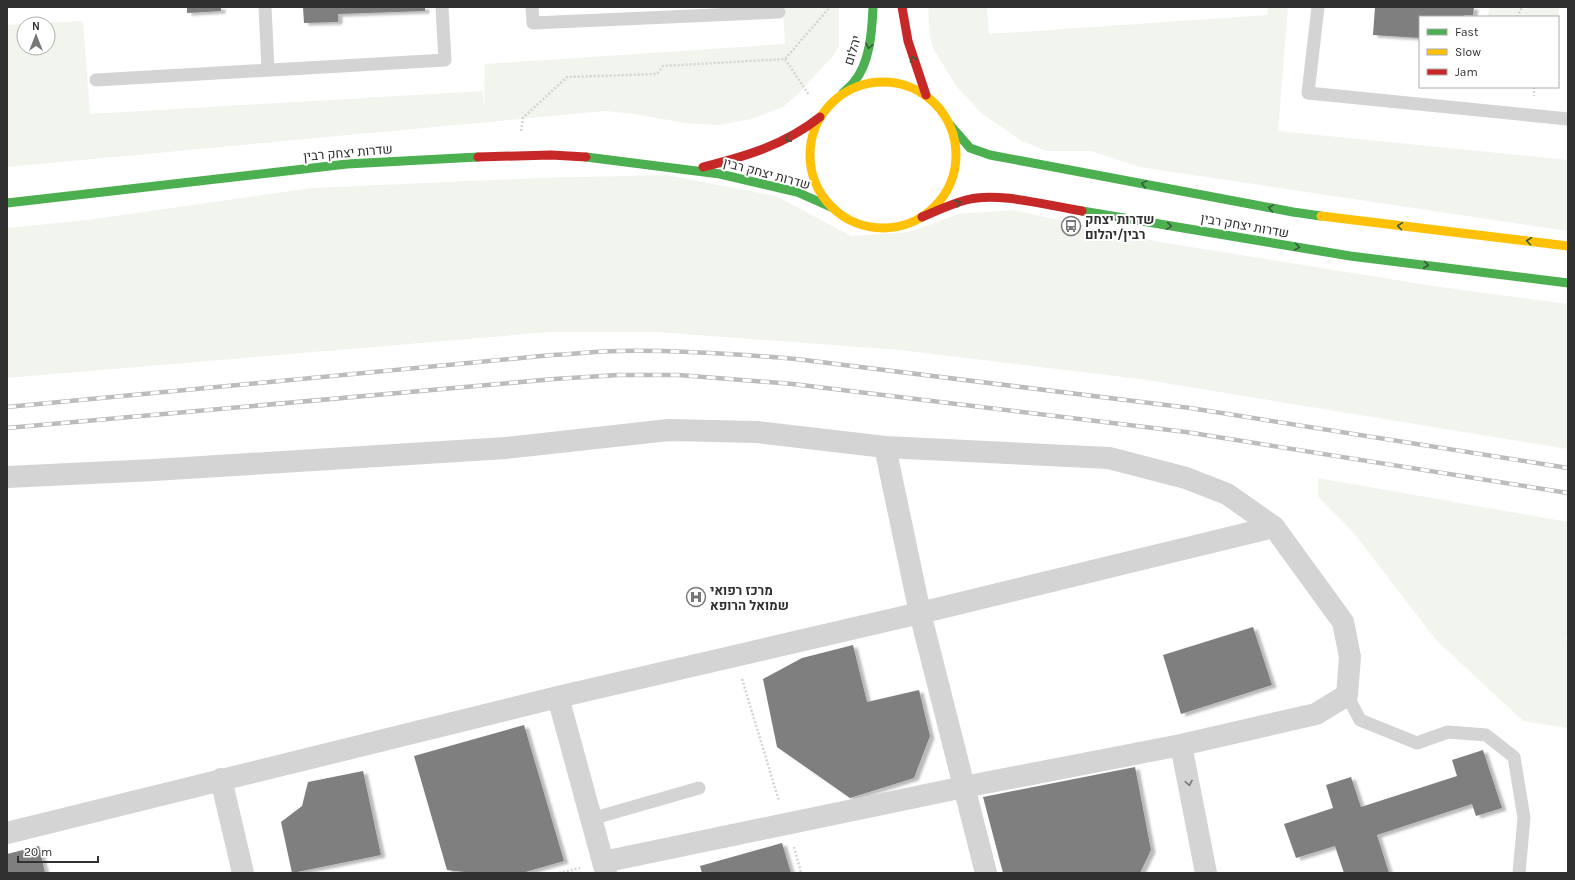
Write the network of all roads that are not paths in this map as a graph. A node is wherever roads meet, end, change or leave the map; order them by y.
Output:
1 (265, 7) edge
2 (442, 7) edge
3 (532, 7) edge
4 (873, 7) edge
5 (902, 7) edge
6 (1318, 7) edge
7 (779, 12) dead end
8 (268, 69) junction
9 (96, 80) dead end
10 (841, 94) junction
11 (926, 95) junction
12 (821, 116) junction
13 (1568, 120) edge
14 (950, 124) junction
15 (692, 170) junction
16 (7, 203) edge
17 (833, 208) junction
18 (922, 217) junction
19 (1568, 246) edge
20 (1568, 282) edge
21 (885, 447) junction
22 (7, 477) edge
23 (1274, 528) junction
24 (920, 613) junction
25 (1347, 695) junction
26 (558, 697) junction
27 (1181, 745) junction
28 (221, 779) junction
29 (964, 787) junction
30 (699, 788) dead end
31 (591, 819) junction
32 (7, 833) edge
33 (605, 868) edge
34 (243, 873) edge
35 (986, 873) edge
36 (1206, 873) edge
37 (1519, 873) edge

1 - 8 lane
2 - 8 lane
3 - 7 lane
4 -> 10 main road, יהלום
11 -> 5 main road
6 - 13 lane
8 - 9 lane
10 - 11 main road
10 - 12 main road, יהלום
11 - 14 main road, שדרות יצחק רבין
12 -> 15 main road, שדרות יצחק רבין
12 - 17 main road
14 - 18 main road
19 -> 14 main road, שדרות יצחק רבין
15 - 16 main road, שדרות יצחק רבין
15 - 17 main road, שדרות יצחק רבין
17 - 18 main road
18 -> 20 main road, שדרות יצחק רבין
21 - 22 street
21 - 23 street
21 - 24 street
23 - 24 street
23 - 25 street
24 - 26 street
24 - 29 street
25 - 27 street
25 - 37 lane
26 - 28 street
26 - 31 street
27 - 29 street
27 -> 36 street
28 - 32 street
28 - 34 street
29 - 33 street
29 - 35 street
30 - 31 lane
31 - 33 street

